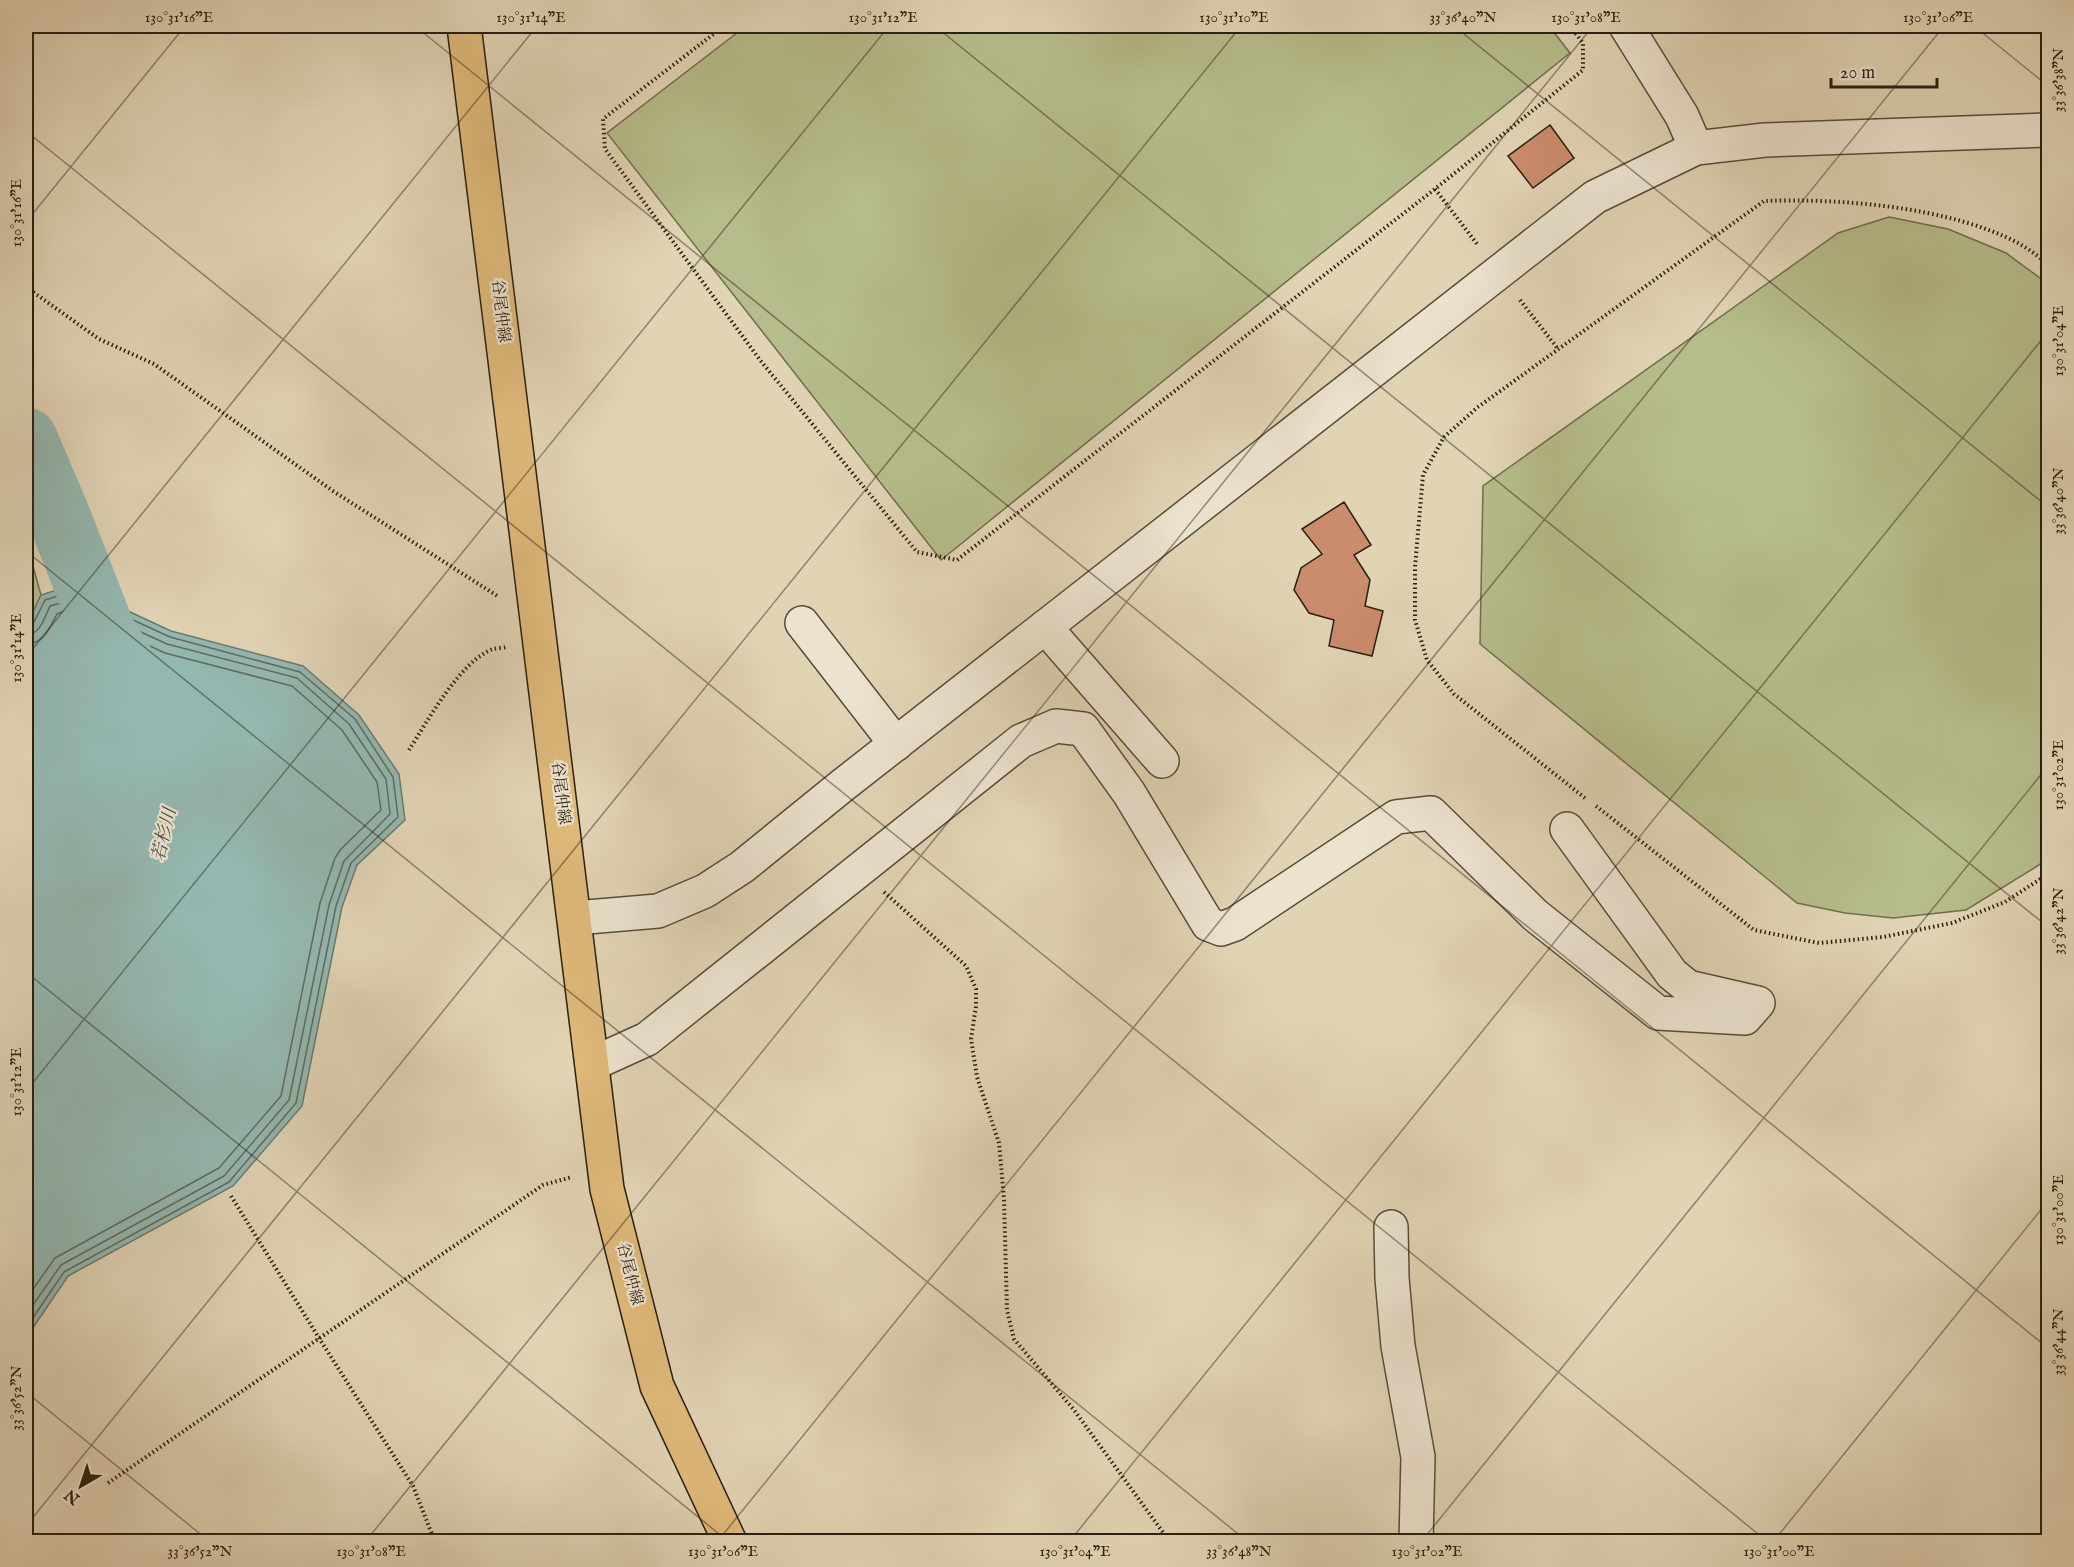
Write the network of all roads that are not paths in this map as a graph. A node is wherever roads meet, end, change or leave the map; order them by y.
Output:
1 (464, 26) edge
2 (1626, 26) edge
3 (2049, 130) edge
4 (1696, 148) junction
5 (802, 623) dead end
6 (1045, 627) junction
7 (896, 744) junction
8 (1162, 761) dead end
9 (1567, 829) dead end
10 (575, 918) junction
11 (592, 1064) junction
12 (1391, 1227) dead end
13 (730, 1542) edge
14 (1416, 1542) edge

1 - 10 main road, 谷尾仲線
2 - 4 street
3 - 4 street
4 - 6 street
5 - 7 street
6 - 7 street
6 - 8 street
7 - 10 street
9 - 11 street
10 - 11 main road, 谷尾仲線
11 - 13 main road, 谷尾仲線
12 - 14 street

